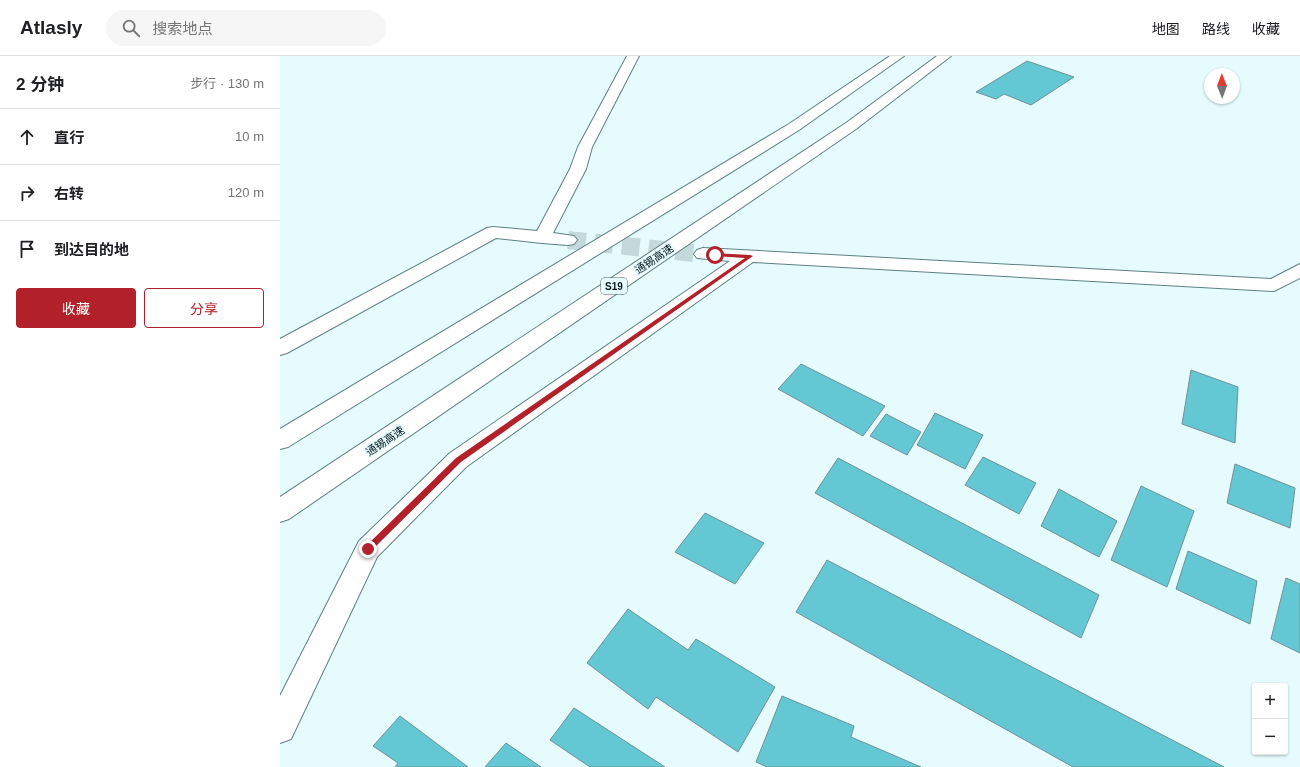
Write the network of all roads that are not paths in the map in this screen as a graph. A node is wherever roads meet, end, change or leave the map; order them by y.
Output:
1 (632, 56) edge
2 (898, 56) edge
3 (945, 56) edge
4 (542, 238) junction
5 (568, 240) tunnel mouth
6 (703, 254) tunnel mouth
7 (750, 256) junction
8 (1300, 270) edge
9 (280, 348) edge
10 (280, 440) edge
11 (280, 511) edge
12 (280, 728) edge

1 - 4 main road
2 - 10 main road
3 - 11 main road, 通锡高速 / S19
4 - 5 main road
4 - 9 main road
6 - 7 main road
7 - 8 main road
7 - 12 main road

